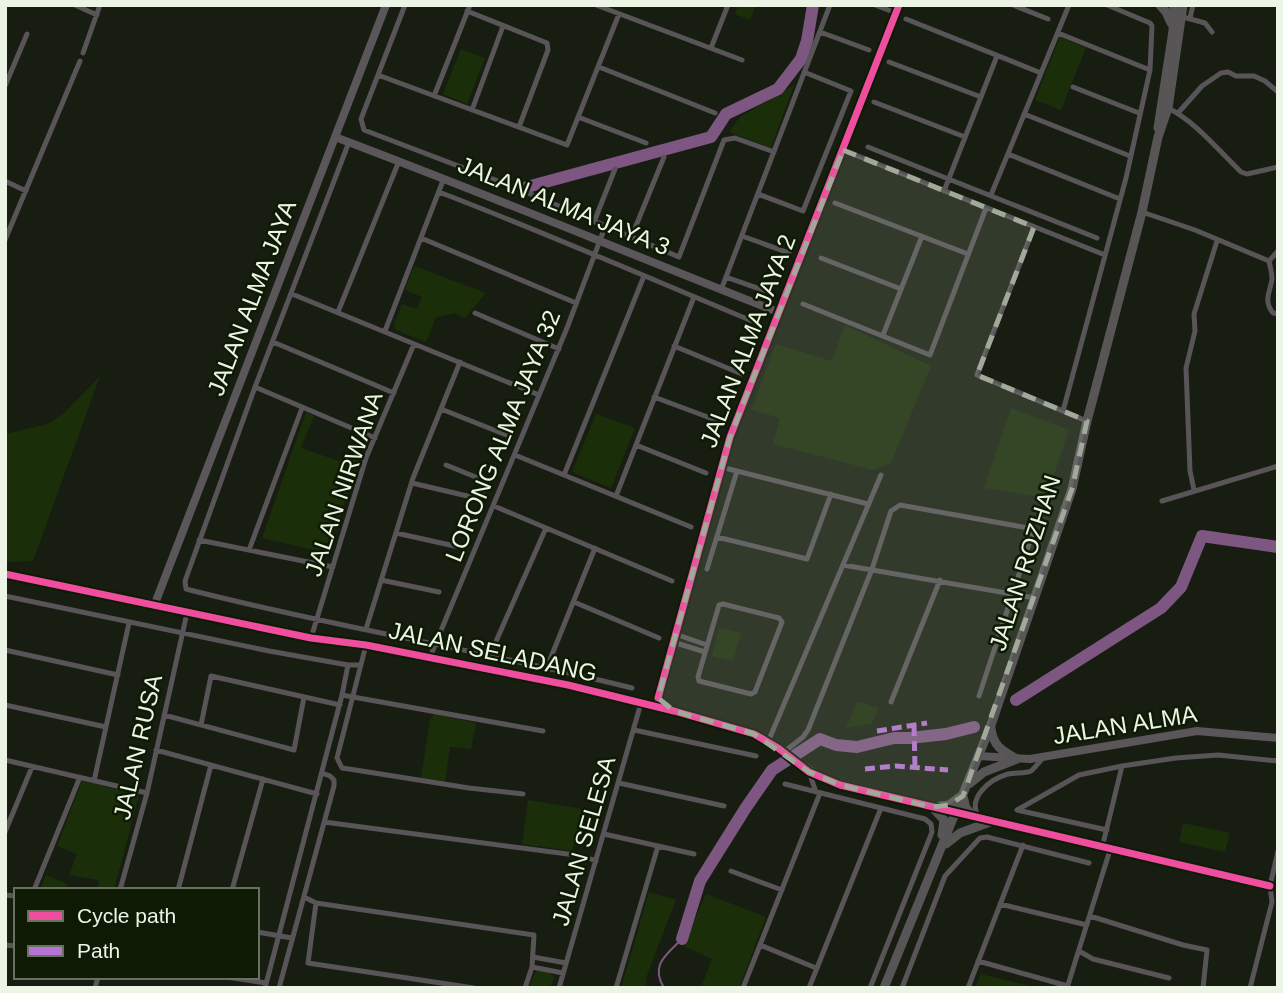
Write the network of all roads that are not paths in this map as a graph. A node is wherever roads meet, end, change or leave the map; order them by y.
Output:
1 (75, 5) edge
2 (100, 5) edge
3 (386, 5) edge
4 (405, 5) edge
5 (596, 5) edge
6 (728, 5) edge
7 (830, 5) edge
8 (875, 5) edge
9 (1013, 5) edge
10 (1069, 5) edge
11 (1107, 5) edge
12 (1160, 5) edge
13 (1193, 5) edge
14 (1178, 6) edge
15 (883, 7) edge
16 (468, 8) edge
17 (1028, 8) edge
18 (898, 9) edge
19 (619, 14) junction
20 (97, 15) junction
21 (1186, 17) junction
22 (906, 19) dead end
23 (1048, 19) dead end
24 (503, 26) junction
25 (1177, 30) junction
26 (820, 32) junction
27 (1212, 32) dead end
28 (1058, 33) junction
29 (27, 34) dead end
30 (711, 48) junction
31 (869, 50) dead end
32 (83, 53) dead end
33 (997, 56) junction
34 (742, 60) dead end
35 (80, 61) dead end
36 (889, 62) dead end
37 (599, 66) junction
38 (1150, 70) junction
39 (804, 72) junction
40 (1041, 73) junction
41 (378, 75) junction
42 (5, 86) edge
43 (1073, 87) dead end
44 (1278, 92) edge
45 (434, 96) junction
46 (981, 97) junction
47 (874, 102) dead end
48 (1168, 108) junction
49 (472, 110) junction
50 (715, 113) dead end
51 (1139, 113) junction
52 (1178, 113) junction
53 (1024, 114) junction
54 (578, 117) junction
55 (519, 127) junction
56 (335, 137) junction
57 (965, 137) junction
58 (1158, 137) junction
59 (383, 139) junction
60 (349, 142) junction
61 (646, 143) dead end
62 (868, 148) dead end
63 (842, 150) junction
64 (774, 152) junction
65 (379, 153) junction
66 (1008, 154) junction
67 (1130, 156) junction
68 (664, 158) dead end
69 (399, 161) junction
70 (1278, 167) edge
71 (615, 169) dead end
72 (444, 178) junction
73 (949, 179) junction
74 (5, 181) edge
75 (521, 190) junction
76 (26, 191) junction
77 (944, 191) junction
78 (439, 192) junction
79 (758, 194) junction
80 (991, 195) junction
81 (1120, 199) junction
82 (835, 203) dead end
83 (514, 205) junction
84 (986, 208) junction
85 (1142, 212) junction
86 (594, 222) junction
87 (605, 227) junction
88 (1034, 227) junction
89 (742, 236) junction
90 (922, 236) junction
91 (421, 238) junction
92 (632, 238) junction
93 (1097, 238) dead end
94 (5, 240) edge
95 (1217, 241) junction
96 (599, 242) junction
97 (1278, 251) edge
98 (789, 253) dead end
99 (968, 254) junction
100 (1105, 255) junction
101 (594, 256) junction
102 (821, 258) dead end
103 (1269, 261) junction
104 (644, 276) junction
105 (726, 277) junction
106 (721, 289) junction
107 (901, 289) junction
108 (771, 293) dead end
109 (292, 294) junction
110 (694, 296) junction
111 (576, 303) junction
112 (803, 304) dead end
113 (338, 312) junction
114 (778, 312) junction
115 (475, 313) dead end
116 (1278, 314) edge
117 (757, 323) dead end
118 (386, 331) junction
119 (883, 335) junction
120 (273, 342) junction
121 (414, 344) junction
122 (674, 346) junction
123 (559, 349) junction
124 (460, 362) junction
125 (742, 374) dead end
126 (255, 387) junction
127 (394, 393) junction
128 (539, 395) junction
129 (654, 397) junction
130 (302, 408) junction
131 (441, 409) junction
132 (1063, 411) junction
133 (1087, 421) junction
134 (722, 422) dead end
135 (509, 436) dead end
136 (374, 438) junction
137 (636, 445) junction
138 (515, 455) junction
139 (446, 465) dead end
140 (1278, 466) edge
141 (721, 467) junction
142 (737, 471) junction
143 (706, 473) dead end
144 (564, 475) junction
145 (881, 475) dead end
146 (412, 483) junction
147 (1194, 490) junction
148 (831, 494) junction
149 (616, 496) junction
150 (1162, 501) dead end
151 (868, 504) junction
152 (494, 506) junction
153 (691, 527) dead end
154 (546, 528) junction
155 (396, 533) junction
156 (717, 537) junction
157 (200, 540) junction
158 (460, 547) dead end
159 (595, 548) junction
160 (249, 550) junction
161 (843, 565) junction
162 (333, 567) junction
163 (707, 569) dead end
164 (872, 569) junction
165 (5, 574) edge
166 (381, 580) junction
167 (940, 580) junction
168 (672, 581) dead end
169 (439, 592) dead end
170 (1013, 593) junction
171 (5, 596) edge
172 (1035, 598) junction
173 (573, 602) junction
174 (154, 606) junction
175 (187, 613) junction
176 (317, 620) junction
177 (129, 623) junction
178 (366, 629) junction
179 (183, 633) junction
180 (312, 638) junction
181 (659, 638) dead end
182 (674, 638) junction
183 (437, 643) junction
184 (366, 645) junction
185 (708, 645) junction
186 (5, 650) edge
187 (705, 652) junction
188 (490, 655) junction
189 (430, 657) junction
190 (348, 665) junction
191 (361, 665) junction
192 (547, 667) junction
193 (118, 675) junction
194 (632, 688) dead end
195 (342, 695) junction
196 (979, 696) dead end
197 (304, 697) junction
198 (353, 697) junction
199 (658, 698) junction
200 (630, 701) junction
201 (891, 702) dead end
202 (641, 703) junction
203 (5, 705) edge
204 (340, 705) junction
205 (674, 711) junction
206 (164, 715) junction
207 (201, 725) junction
208 (991, 725) junction
209 (106, 727) junction
210 (634, 730) junction
211 (543, 731) dead end
212 (1278, 738) edge
213 (768, 742) junction
214 (156, 750) junction
215 (786, 754) junction
216 (327, 755) junction
217 (756, 756) dead end
218 (978, 756) junction
219 (1045, 757) junction
220 (337, 758) junction
221 (5, 760) edge
222 (1017, 760) junction
223 (1278, 761) edge
224 (211, 765) junction
225 (1122, 766) junction
226 (32, 767) junction
227 (808, 770) junction
228 (322, 773) junction
229 (80, 778) junction
230 (263, 779) junction
231 (94, 781) junction
232 (619, 783) junction
233 (785, 784) dead end
234 (965, 791) junction
235 (818, 792) junction
236 (146, 793) junction
237 (317, 794) junction
238 (523, 794) dead end
239 (724, 806) dead end
240 (932, 807) junction
241 (881, 808) junction
242 (956, 812) junction
243 (981, 819) junction
244 (324, 822) junction
245 (1107, 830) junction
246 (5, 832) edge
247 (604, 834) junction
248 (1023, 845) junction
249 (658, 846) junction
250 (942, 848) junction
251 (1102, 848) junction
252 (1110, 850) junction
253 (1278, 851) edge
254 (694, 854) dead end
255 (596, 861) junction
256 (1089, 863) dead end
257 (731, 871) dead end
258 (1270, 886) junction
259 (35, 888) edge
260 (121, 888) edge
261 (179, 888) edge
262 (233, 888) edge
263 (782, 890) junction
264 (303, 897) junction
265 (316, 904) junction
266 (1000, 904) junction
267 (1090, 916) junction
268 (1087, 925) junction
269 (259, 932) edge
270 (279, 936) junction
271 (292, 938) junction
272 (760, 945) junction
273 (1079, 951) junction
274 (533, 957) junction
275 (978, 961) junction
276 (566, 963) junction
277 (532, 967) junction
278 (816, 968) junction
279 (877, 971) junction
280 (563, 973) junction
281 (890, 973) junction
282 (906, 976) junction
283 (1169, 978) dead end
284 (237, 979) edge
285 (266, 985) edge
286 (1068, 987) edge
287 (279, 988) edge
288 (474, 988) edge
289 (525, 988) edge
290 (559, 988) edge
291 (616, 988) edge
292 (743, 988) edge
293 (808, 988) edge
294 (870, 988) edge
295 (884, 988) edge
296 (902, 988) edge
297 (968, 988) edge
298 (1203, 988) edge
299 (1250, 988) edge

1 - 20 street
2 - 20 street
3 - 56 street, JALAN ALMA JAYA
4 - 41 street
5 - 19 street
6 - 30 street
7 - 26 street
8 - 15 street
9 - 17 street
10 - 28 street
11 - 38 street
12 - 14 street
12 - 25 main road
13 - 21 street
14 - 21 main road, JALAN ROZHAN
14 - 25 main road, JALAN ROZHAN
15 - 18 street
16 - 24 street
16 - 45 street
17 - 23 street
18 - 63 street, JALAN ALMA JAYA 2
19 - 30 street
19 - 37 street
20 - 32 street
21 - 25 main road, JALAN ROZHAN
21 - 27 street
22 - 33 street
24 - 49 street
24 - 55 street
25 - 48 main road, JALAN ROZHAN
25 - 58 main road, JALAN ROZHAN
26 - 31 street
26 - 39 street
28 - 38 street
28 - 40 street
29 - 42 street
30 - 34 street
33 - 40 street
33 - 46 street
35 - 76 street
36 - 46 street
37 - 50 street
37 - 54 street
38 - 51 street
39 - 64 street
39 - 79 street, JALAN ALMA JAYA 2
40 - 53 street
41 - 45 street
41 - 59 street, JALAN ALMA JAYA 3
43 - 51 street
44 - 52 street
45 - 49 street
46 - 57 street
47 - 57 street
48 - 52 street
48 - 58 main road, JALAN ROZHAN
49 - 55 street
51 - 67 street
52 - 70 street
53 - 66 street
53 - 67 street
54 - 55 street
54 - 61 street
56 - 60 street, JALAN ALMA JAYA 3
56 - 174 street, JALAN ALMA JAYA
57 - 73 street
58 - 85 main road, JALAN ROZHAN
59 - 65 street
59 - 75 street, JALAN ALMA JAYA 3
60 - 65 street, JALAN ALMA JAYA 3
60 - 109 street
62 - 73 street
63 - 77 street
63 - 114 street, JALAN ALMA JAYA 2
64 - 79 street
64 - 92 street, JALAN ALMA JAYA 3
65 - 69 street, JALAN ALMA JAYA 3
66 - 80 street
66 - 81 street
67 - 81 street
68 - 92 street
69 - 72 street, JALAN ALMA JAYA 3
69 - 113 street
71 - 86 street
72 - 78 street
72 - 83 street, JALAN ALMA JAYA 3
73 - 77 street
73 - 80 street
74 - 76 street
75 - 83 street
75 - 86 street, JALAN ALMA JAYA 3
76 - 94 street
77 - 84 street
78 - 91 street
78 - 101 street, JALAN ALMA JAYA 3
79 - 89 street
80 - 93 street
81 - 100 street
82 - 90 street
83 - 96 street, JALAN ALMA JAYA 3
84 - 88 street
84 - 99 street
85 - 95 street
85 - 133 main road, JALAN ROZHAN
86 - 87 street, JALAN ALMA JAYA 3
87 - 92 street, JALAN ALMA JAYA 3
87 - 96 street, LORONG ALMA JAYA 32
88 - 100 street
88 - 132 street
89 - 98 street
89 - 105 street
90 - 99 street
90 - 107 street
91 - 111 street
91 - 118 street
95 - 103 street
95 - 147 street
96 - 101 street, LORONG ALMA JAYA 32
96 - 106 street, JALAN ALMA JAYA 3
97 - 103 street
99 - 119 street
100 - 132 street
101 - 104 street, JALAN ALMA JAYA 3
101 - 111 street, LORONG ALMA JAYA 32
102 - 107 street
103 - 116 street
104 - 110 street, JALAN ALMA JAYA 3
104 - 144 street
105 - 106 street
105 - 108 street
106 - 114 street, JALAN ALMA JAYA 3
107 - 119 street
109 - 113 street
109 - 120 street
110 - 117 street, JALAN ALMA JAYA 3
110 - 122 street
111 - 123 street, LORONG ALMA JAYA 32
112 - 119 street
113 - 118 street
114 - 141 street, JALAN ALMA JAYA 2
115 - 123 street
118 - 121 street
120 - 126 street
120 - 127 street
121 - 124 street
121 - 127 street, JALAN NIRWANA
122 - 125 street
122 - 129 street
123 - 128 street, LORONG ALMA JAYA 32
124 - 128 street
124 - 131 street
126 - 130 street
126 - 157 street
127 - 136 street, JALAN NIRWANA
128 - 138 street, LORONG ALMA JAYA 32
129 - 134 street
129 - 137 street
130 - 136 street
130 - 160 street
131 - 135 street
131 - 146 street
132 - 133 street
133 - 172 main road, JALAN ROZHAN
136 - 162 street, JALAN NIRWANA
137 - 143 street
137 - 149 street
138 - 144 street
138 - 152 street, LORONG ALMA JAYA 32
139 - 146 street
140 - 147 street
141 - 142 street
141 - 182 street, JALAN ALMA JAYA 2
142 - 148 street
142 - 156 street
144 - 149 street
145 - 151 street
146 - 155 street
147 - 150 street
148 - 151 street
148 - 156 street
149 - 153 street
151 - 161 street
152 - 154 street
152 - 183 street, LORONG ALMA JAYA 32
154 - 159 street
154 - 188 street
155 - 158 street
155 - 166 street
156 - 163 street
157 - 160 street
157 - 176 street, JALAN SELADANG
159 - 168 street
159 - 173 street
160 - 162 street
161 - 164 street
161 - 213 street
162 - 176 street, JALAN NIRWANA
164 - 167 street
164 - 170 street, JALAN ROZHAN
164 - 215 street
165 - 174 street, JALAN SELADANG
166 - 169 street
166 - 178 street
167 - 170 street
167 - 201 street
170 - 172 street
170 - 196 street, JALAN ROZHAN
171 - 177 street, JALAN SELADANG
172 - 208 main road, JALAN ROZHAN
173 - 181 street
173 - 192 street
174 - 175 street, JALAN SELADANG
175 - 179 street, JALAN RUSA
175 - 180 street, JALAN SELADANG
176 - 178 street, JALAN SELADANG
176 - 180 street, JALAN NIRWANA
177 - 179 street, JALAN SELADANG
177 - 193 street
178 - 183 street, JALAN SELADANG
179 - 190 street, JALAN SELADANG
179 - 206 street, JALAN RUSA
180 - 184 street, JALAN SELADANG
182 - 185 street
182 - 187 street
182 - 199 street, JALAN ALMA JAYA 2
183 - 188 street, JALAN SELADANG
183 - 189 street, LORONG ALMA JAYA 32
184 - 189 street, JALAN SELADANG
184 - 191 street
185 - 187 street
185 - 187 street
186 - 193 street
188 - 192 street, JALAN SELADANG
189 - 200 street, JALAN SELADANG
190 - 191 street, JALAN SELADANG
190 - 195 street
191 - 198 street
192 - 194 street, JALAN SELADANG
193 - 209 street
195 - 198 street
195 - 204 street
197 - 204 street
197 - 207 street
197 - 207 street
198 - 211 street
198 - 220 street
199 - 200 street
199 - 205 street
200 - 202 street, JALAN SELADANG
202 - 205 street, JALAN SELADANG
202 - 210 street, JALAN SELESA
203 - 209 street
204 - 216 street
205 - 213 street, JALAN SELADANG
206 - 207 street
206 - 214 street, JALAN RUSA
208 - 218 main road, JALAN ROZHAN
208 - 222 main road
209 - 231 street
210 - 217 street
210 - 232 street, JALAN SELESA
212 - 219 street, JALAN ALMA
213 - 215 street, JALAN SELADANG
214 - 224 street
214 - 236 street, JALAN RUSA
215 - 227 street, JALAN SELADANG
216 - 220 street
216 - 228 street
218 - 222 street, JALAN ALMA
218 - 234 main road, JALAN ROZHAN
219 - 222 street, JALAN ALMA
219 - 243 street
220 - 238 street
221 - 226 street
222 - 234 main road
223 - 225 street
224 - 230 street
224 - 261 street
225 - 245 street
225 - 245 street
226 - 229 street
226 - 246 street
227 - 235 street
227 - 240 street, JALAN SELADANG
228 - 237 street
228 - 244 street
229 - 231 street
229 - 259 street
230 - 237 street
230 - 262 street
231 - 236 street
232 - 239 street
232 - 247 street, JALAN SELESA
233 - 235 street
234 - 240 main road
234 - 242 main road, JALAN ROZHAN
234 - 243 main road
235 - 241 street
235 - 263 street
236 - 260 street, JALAN RUSA
237 - 270 street
240 - 242 street, JALAN SELADANG
240 - 250 main road
241 - 278 street
241 - 279 street
242 - 243 street
242 - 250 main road, JALAN ROZHAN
243 - 250 main road
243 - 251 street
244 - 255 street
244 - 264 street
245 - 251 street
247 - 249 street
247 - 255 street, JALAN SELESA
248 - 256 street
248 - 266 street
248 - 282 street
249 - 254 street
249 - 291 street
250 - 281 main road, JALAN ROZHAN
251 - 252 street
252 - 258 street
252 - 267 street
253 - 258 street
255 - 276 street, JALAN SELESA
257 - 263 street
258 - 299 street
263 - 272 street
264 - 265 street
264 - 271 street
265 - 274 street
265 - 288 street
266 - 268 street
266 - 275 street
267 - 268 street
267 - 298 street
268 - 273 street
269 - 270 street
270 - 271 street
270 - 285 street
271 - 287 street
272 - 278 street
272 - 292 street
273 - 283 street
273 - 286 street
274 - 276 street
274 - 277 street
275 - 286 street
275 - 297 street
276 - 280 street, JALAN SELESA
277 - 280 street
277 - 289 street
278 - 293 street
279 - 281 street
279 - 294 street
280 - 290 street, JALAN SELESA
281 - 282 street
281 - 295 main road, JALAN ROZHAN
282 - 296 street
284 - 285 street

